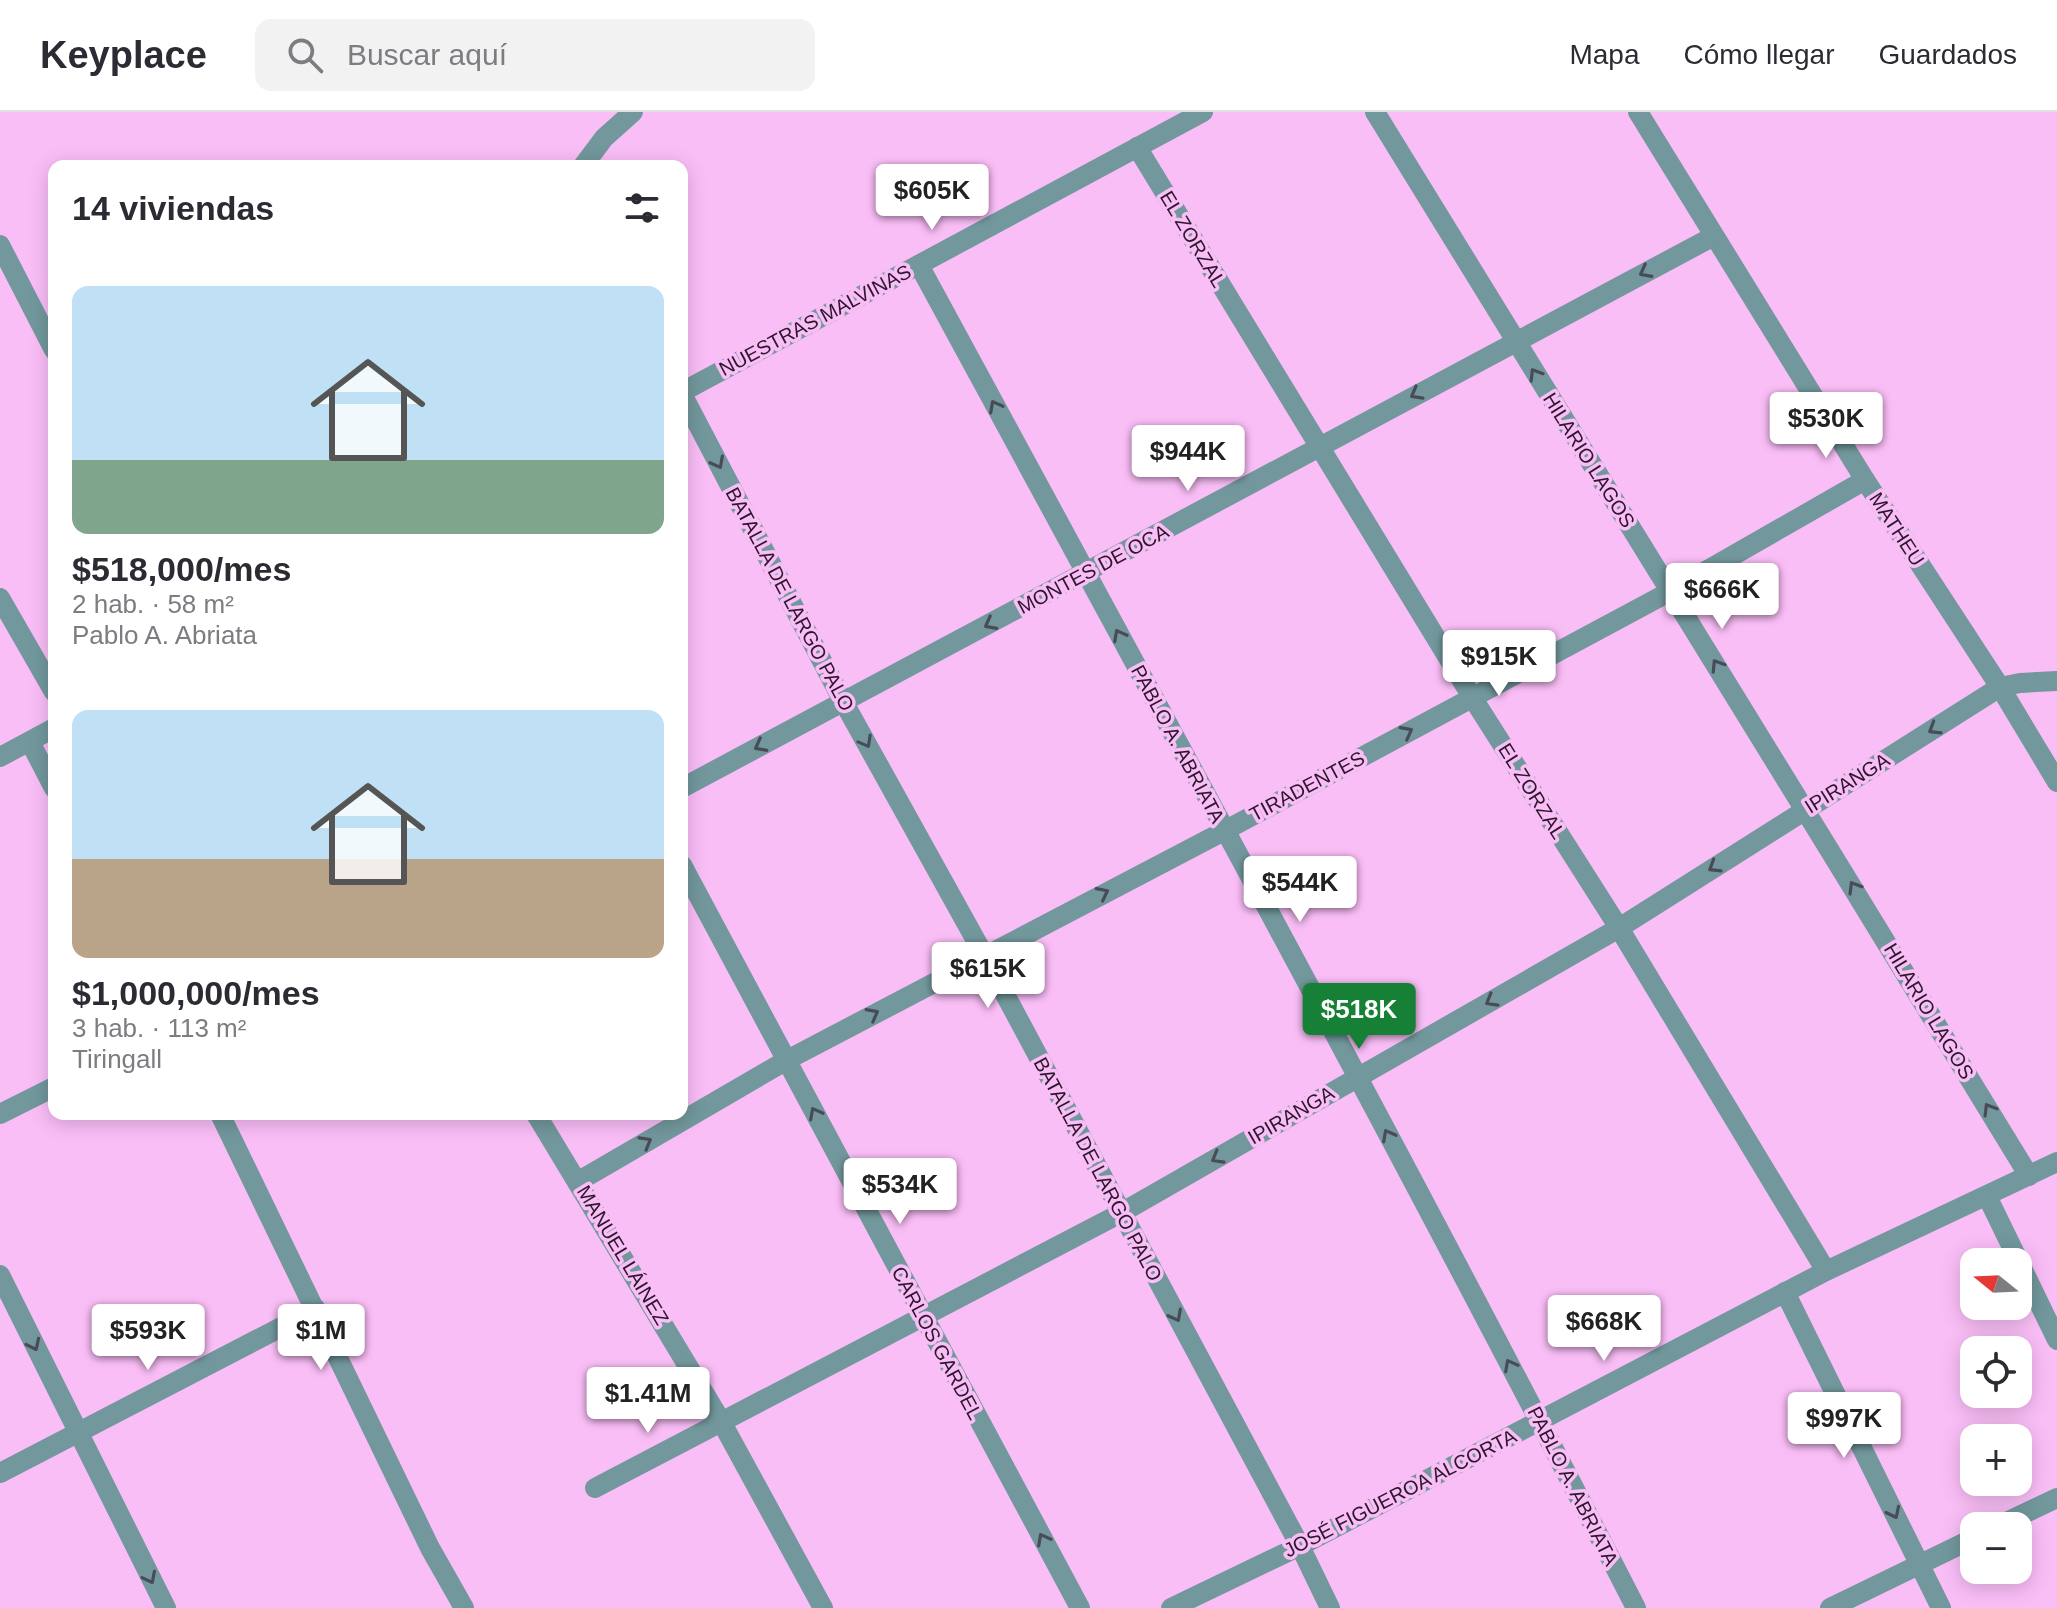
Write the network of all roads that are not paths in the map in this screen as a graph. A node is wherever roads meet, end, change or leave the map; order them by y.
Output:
1 (633, 112) edge
2 (1203, 112) edge
3 (1375, 112) edge
4 (1638, 112) edge
5 (1137, 147) junction
6 (588, 160) edge
7 (1714, 236) junction
8 (0, 245) edge
9 (919, 265) junction
10 (48, 338) edge
11 (1514, 341) junction
12 (688, 390) edge
13 (688, 404) edge
14 (1320, 447) junction
15 (1865, 480) junction
16 (1086, 573) junction
17 (1671, 591) junction
18 (0, 598) edge
19 (2057, 681) edge
20 (48, 682) edge
21 (2000, 687) junction
22 (1472, 697) junction
23 (843, 701) junction
24 (48, 732) edge
25 (30, 742) junction
26 (0, 757) edge
27 (48, 776) edge
28 (2057, 782) edge
29 (688, 785) edge
30 (1807, 809) junction
31 (1224, 831) junction
32 (688, 876) edge
33 (1619, 928) junction
34 (984, 955) junction
35 (787, 1060) junction
36 (1357, 1077) junction
37 (48, 1090) edge
38 (0, 1114) edge
39 (688, 1118) edge
40 (223, 1120) edge
41 (540, 1120) edge
42 (684, 1120) edge
43 (2057, 1162) edge
44 (2029, 1176) junction
45 (579, 1181) junction
46 (1987, 1196) junction
47 (1121, 1213) junction
48 (1826, 1271) junction
49 (0, 1275) edge
50 (1785, 1292) junction
51 (316, 1309) junction
52 (924, 1318) junction
53 (2057, 1340) edge
54 (721, 1421) junction
55 (1540, 1421) junction
56 (78, 1435) junction
57 (0, 1473) edge
58 (595, 1488) dead end
59 (2057, 1498) edge
60 (2028, 1512) edge
61 (1960, 1545) edge
62 (1300, 1546) junction
63 (1919, 1564) junction
64 (166, 1608) edge
65 (464, 1608) edge
66 (823, 1608) edge
67 (1080, 1608) edge
68 (1171, 1608) edge
69 (1330, 1608) edge
70 (1636, 1608) edge
71 (1830, 1608) edge
72 (1941, 1608) edge

1 - 6 street
2 - 5 street, NUESTRAS MALVINAS
3 - 11 street, HILARIO LAGOS
4 - 7 street, MATHEU
5 - 9 street, NUESTRAS MALVINAS
5 - 14 street, EL ZORZAL
7 -> 11 street, MONTES DE OCA
7 - 15 street, MATHEU
8 - 10 street
9 - 12 street, NUESTRAS MALVINAS
16 -> 9 street, PABLO A. ABRIATA
11 -> 14 street, MONTES DE OCA
17 -> 11 street, HILARIO LAGOS
13 -> 23 street, BATALLA DE LARGO PALO
14 - 16 street, MONTES DE OCA
14 - 22 street, EL ZORZAL
15 - 17 street, TIRADENTES
15 - 21 street, MATHEU
16 -> 23 street, MONTES DE OCA
31 -> 16 street, PABLO A. ABRIATA
17 - 22 street, TIRADENTES
30 -> 17 street, HILARIO LAGOS
18 - 20 street
19 - 21 street, IPIRANGA
21 - 28 street, MATHEU
21 -> 30 street, IPIRANGA
31 -> 22 street, TIRADENTES
22 - 33 street, EL ZORZAL
23 -> 29 street, MONTES DE OCA
23 -> 34 street, BATALLA DE LARGO PALO
24 - 25 street
25 - 26 street
25 - 27 street
30 -> 33 street, IPIRANGA
44 -> 30 street, HILARIO LAGOS
34 -> 31 street, TIRADENTES
31 - 36 street, PABLO A. ABRIATA
32 - 35 street, CARLOS GARDEL
33 -> 36 street, IPIRANGA
33 - 48 street, EL ZORZAL
35 -> 34 street, TIRADENTES
34 - 47 street, BATALLA DE LARGO PALO
39 -> 35 street, TIRADENTES
52 -> 35 street, CARLOS GARDEL
36 -> 47 street, IPIRANGA
55 -> 36 street, PABLO A. ABRIATA
37 - 38 street
40 - 51 street
41 - 45 street, MANUEL LÁINEZ
45 -> 42 street, TIRADENTES
43 - 44 street, JOSÉ FIGUEROA ALCORTA
44 - 46 street, JOSÉ FIGUEROA ALCORTA
45 - 54 street, MANUEL LÁINEZ
46 - 48 street, JOSÉ FIGUEROA ALCORTA
46 - 53 street
47 - 52 street, IPIRANGA
47 -> 62 street, BATALLA DE LARGO PALO
48 - 50 street, JOSÉ FIGUEROA ALCORTA
49 -> 56 street
50 - 55 street, JOSÉ FIGUEROA ALCORTA
50 -> 63 street
51 - 56 street
51 - 65 street
52 - 54 street, IPIRANGA
67 -> 52 street, CARLOS GARDEL
54 - 58 street, IPIRANGA
54 - 66 street, MANUEL LÁINEZ
55 - 62 street, JOSÉ FIGUEROA ALCORTA
55 - 70 street, PABLO A. ABRIATA
56 - 57 street
56 -> 64 street
59 - 60 street
61 - 63 street
62 - 68 street, JOSÉ FIGUEROA ALCORTA
62 - 69 street, BATALLA DE LARGO PALO
63 - 71 street
63 - 72 street

